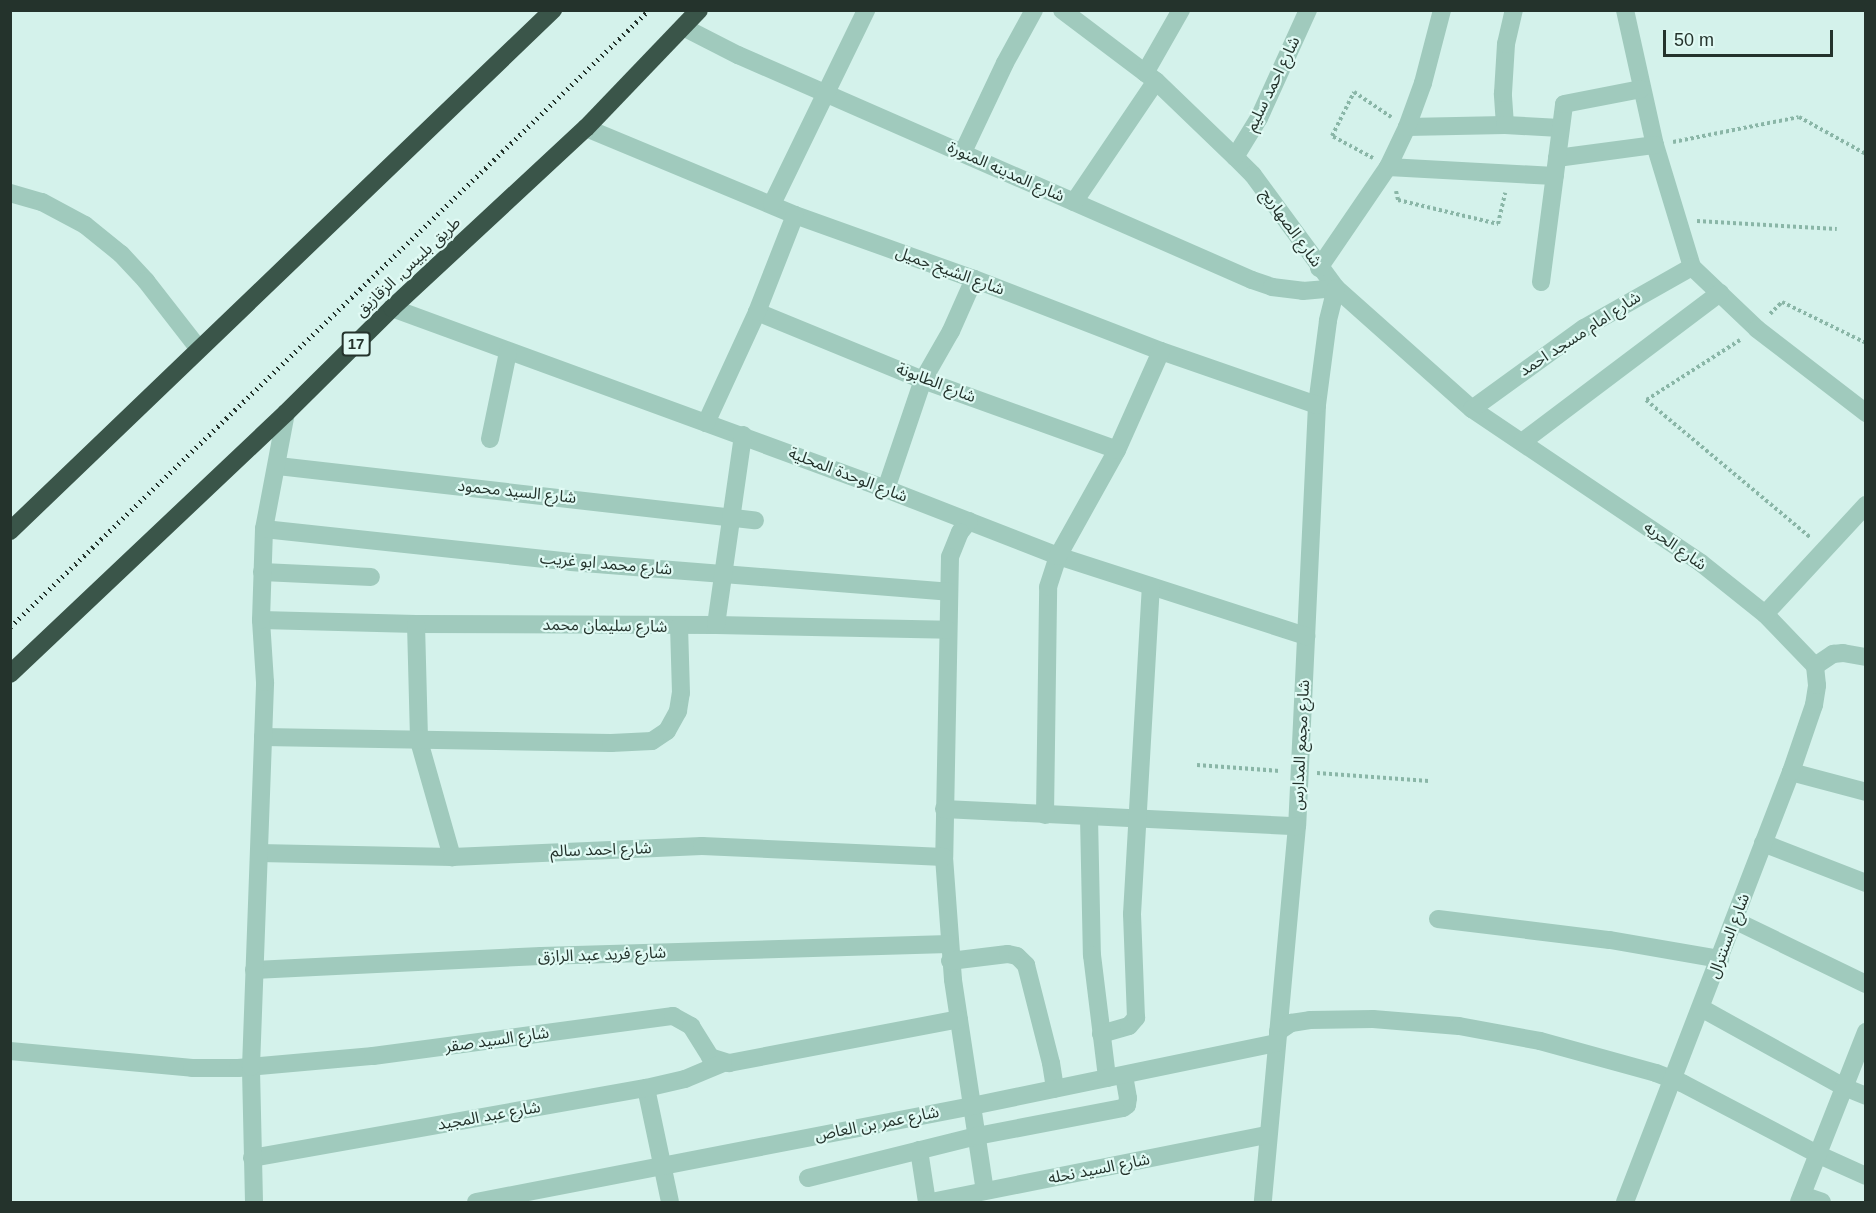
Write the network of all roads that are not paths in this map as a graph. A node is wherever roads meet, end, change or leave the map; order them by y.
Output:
1 (553, 10) edge
2 (699, 10) edge
3 (866, 10) edge
4 (1034, 10) edge
5 (1062, 10) edge
6 (1181, 10) edge
7 (1308, 10) edge
8 (1442, 10) edge
9 (1514, 10) edge
10 (1624, 10) edge
11 (683, 27) junction
12 (1151, 77) junction
13 (1641, 89) junction
14 (825, 93) junction
15 (1505, 125) junction
16 (1407, 127) junction
17 (586, 128) junction
18 (1560, 128) junction
19 (1654, 145) junction
20 (963, 153) junction
21 (1235, 157) junction
22 (1557, 158) junction
23 (1388, 167) junction
24 (1555, 176) junction
25 (10, 194) edge
26 (1074, 202) junction
27 (772, 204) junction
28 (795, 215) junction
29 (1692, 267) junction
30 (1319, 268) junction
31 (974, 279) junction
32 (1541, 282) dead end
33 (1336, 288) junction
34 (1720, 293) junction
35 (392, 308) junction
36 (757, 312) junction
37 (199, 349) junction
38 (1161, 351) junction
39 (508, 352) junction
40 (923, 380) junction
41 (1317, 405) junction
42 (1472, 409) junction
43 (286, 413) junction
44 (1866, 413) edge
45 (706, 423) junction
46 (743, 435) junction
47 (490, 439) dead end
48 (1522, 442) junction
49 (1117, 450) junction
50 (278, 466) junction
51 (886, 489) junction
52 (1865, 507) edge
53 (731, 517) junction
54 (755, 520) dead end
55 (969, 521) junction
56 (264, 529) junction
57 (10, 531) edge
58 (1058, 556) junction
59 (262, 572) junction
60 (724, 575) junction
61 (371, 577) dead end
62 (1151, 587) junction
63 (949, 591) junction
64 (1765, 614) junction
65 (261, 620) junction
66 (416, 624) junction
67 (716, 626) junction
68 (679, 627) junction
69 (948, 630) junction
70 (1306, 636) junction
71 (1866, 657) edge
72 (1815, 666) junction
73 (10, 674) edge
74 (263, 737) junction
75 (419, 741) junction
76 (1791, 772) junction
77 (1866, 792) edge
78 (944, 809) junction
79 (1045, 815) junction
80 (1089, 817) junction
81 (1137, 819) junction
82 (1297, 826) junction
83 (1763, 843) junction
84 (259, 853) junction
85 (452, 857) junction
86 (944, 857) junction
87 (1866, 883) edge
88 (1438, 919) dead end
89 (1736, 921) junction
90 (950, 952) junction
91 (1720, 959) junction
92 (254, 970) junction
93 (1866, 984) edge
94 (1701, 1008) junction
95 (959, 1019) junction
96 (1866, 1032) edge
97 (1101, 1034) junction
98 (1278, 1037) junction
99 (10, 1051) edge
100 (723, 1063) junction
101 (251, 1067) junction
102 (1116, 1077) junction
103 (1673, 1080) junction
104 (1844, 1087) junction
105 (646, 1088) junction
106 (1055, 1089) junction
107 (1866, 1096) edge
108 (972, 1106) junction
109 (1267, 1135) junction
110 (977, 1136) junction
111 (919, 1150) junction
112 (1817, 1154) junction
113 (252, 1158) junction
114 (662, 1165) junction
115 (1866, 1176) edge
116 (808, 1178) dead end
117 (985, 1191) junction
118 (1801, 1199) edge
119 (1628, 1202) edge
120 (254, 1203) edge
121 (476, 1203) edge
122 (670, 1203) edge
123 (929, 1203) edge
124 (1263, 1203) edge
125 (1822, 1203) edge

1 - 37 highway
2 - 11 highway, طريق بلبيس, الزقازيق / 17
3 - 14 street
4 - 20 street
5 - 12 street, شارع الصهاريج
6 - 12 street
7 - 21 street, شارع احمد سليم
8 - 16 street
9 - 15 street
10 - 13 street
11 - 14 street, شارع المدينه المنورة
11 - 17 highway, طريق بلبيس, الزقازيق / 17
12 - 21 street, شارع الصهاريج
12 - 26 street
13 - 18 street
13 - 19 street
14 - 20 street, شارع المدينه المنورة
14 - 27 street
15 - 16 street
15 - 18 street
16 - 23 street
17 - 27 street, شارع الشيخ جميل
17 - 35 highway, طريق بلبيس, الزقازيق / 17
18 - 22 street
19 - 22 street
19 - 29 street
20 - 26 street, شارع المدينه المنورة
21 - 30 street, شارع الصهاريج
22 - 24 street
23 - 24 street
23 - 30 street
24 - 32 street
25 - 37 street
26 - 33 street, شارع المدينه المنورة
27 - 28 street, شارع الشيخ جميل
28 - 31 street, شارع الشيخ جميل
28 - 36 street
29 - 34 street
29 - 42 street, شارع امام مسجد احمد
30 - 33 street, شارع الصهاريج
31 - 38 street, شارع الشيخ جميل
31 - 40 street
33 - 41 street, شارع مجمع المدارس
33 - 42 street, شارع الصهاريج
34 - 44 street
34 - 48 street
35 - 39 street, شارع الوحدة المحلية
35 - 43 highway, طريق بلبيس, الزقازيق / 17
36 - 40 street, شارع الطابونة
36 - 45 street
37 - 57 highway
38 - 41 street, شارع الشيخ جميل
38 - 49 street
39 - 45 street, شارع الوحدة المحلية
39 - 47 street
40 - 49 street, شارع الطابونة
40 - 51 street
41 - 70 street, شارع مجمع المدارس
42 - 48 street, شارع الصهاريج
43 - 50 street
43 - 73 highway, طريق بلبيس, الزقازيق / 17
45 - 46 street, شارع الوحدة المحلية
46 - 51 street, شارع الوحدة المحلية
46 - 53 street
48 - 64 street, شارع الحريه
49 - 58 street
50 - 53 street, شارع السيد محمود
50 - 56 street
51 - 55 street, شارع الوحدة المحلية
52 - 64 street
53 - 54 street, شارع السيد محمود
53 - 60 street
55 - 58 street, شارع الوحدة المحلية
55 - 63 street
56 - 59 street
56 - 60 street, شارع محمد ابو غريب
58 - 62 street, شارع الوحدة المحلية
58 - 79 street
59 - 61 street
59 - 65 street
60 - 63 street, شارع محمد ابو غريب
60 - 67 street
62 - 70 street, شارع الوحدة المحلية
62 - 81 street
63 - 69 street
64 - 72 street, شارع الحريه
65 - 66 street, شارع سليمان محمد
65 - 74 street
66 - 68 street, شارع سليمان محمد
66 - 75 street
67 - 68 street, شارع سليمان محمد
67 - 69 street, شارع سليمان محمد
68 - 75 street
69 - 78 street
70 - 82 street, شارع مجمع المدارس
71 - 72 street
72 - 76 street, شارع السنترال
74 - 75 street
74 - 84 street
75 - 85 street
76 - 77 street
76 - 83 street, شارع السنترال
78 - 79 street
78 - 86 street
79 - 80 street
80 - 81 street
80 - 97 street
81 - 82 street
81 - 97 street
82 - 98 street, شارع مجمع المدارس
83 - 87 street
83 - 89 street, شارع السنترال
84 - 85 street, شارع احمد سالم
84 - 92 street
85 - 86 street, شارع احمد سالم
86 - 90 street
88 - 91 street
89 - 91 street, شارع السنترال
89 - 93 street
90 - 92 street, شارع فريد عبد الرازق
90 - 95 street
90 - 106 street, شارع فريد عبد الرازق
91 - 94 street, شارع السنترال
92 - 101 street
94 - 103 street, شارع السنترال
94 - 104 street
95 - 100 street
95 - 108 street
96 - 104 street
97 - 102 street
98 - 102 street, شارع عمر بن العاص
98 - 103 street, شارع عمر بن العاص
98 - 109 street, شارع مجمع المدارس
99 - 101 street, شارع السيد صقر
100 - 101 street, شارع السيد صقر
100 - 105 street, شارع عبد المجيد
101 - 113 street
102 - 106 street, شارع عمر بن العاص
102 - 110 street
103 - 112 street, شارع عمر بن العاص
103 - 119 street, شارع السنترال
104 - 107 street
104 - 112 street
105 - 113 street, شارع عبد المجيد
105 - 114 street
106 - 108 street, شارع عمر بن العاص
108 - 110 street
108 - 114 street, شارع عمر بن العاص
109 - 117 street, شارع السيد نحله
109 - 124 street, شارع مجمع المدارس
110 - 111 street
110 - 117 street
111 - 116 street
111 - 123 street
112 - 115 street, شارع عمر بن العاص
112 - 118 street
113 - 120 street
114 - 121 street, شارع عمر بن العاص
114 - 122 street
117 - 123 street, شارع السيد نحله
118 - 125 street

